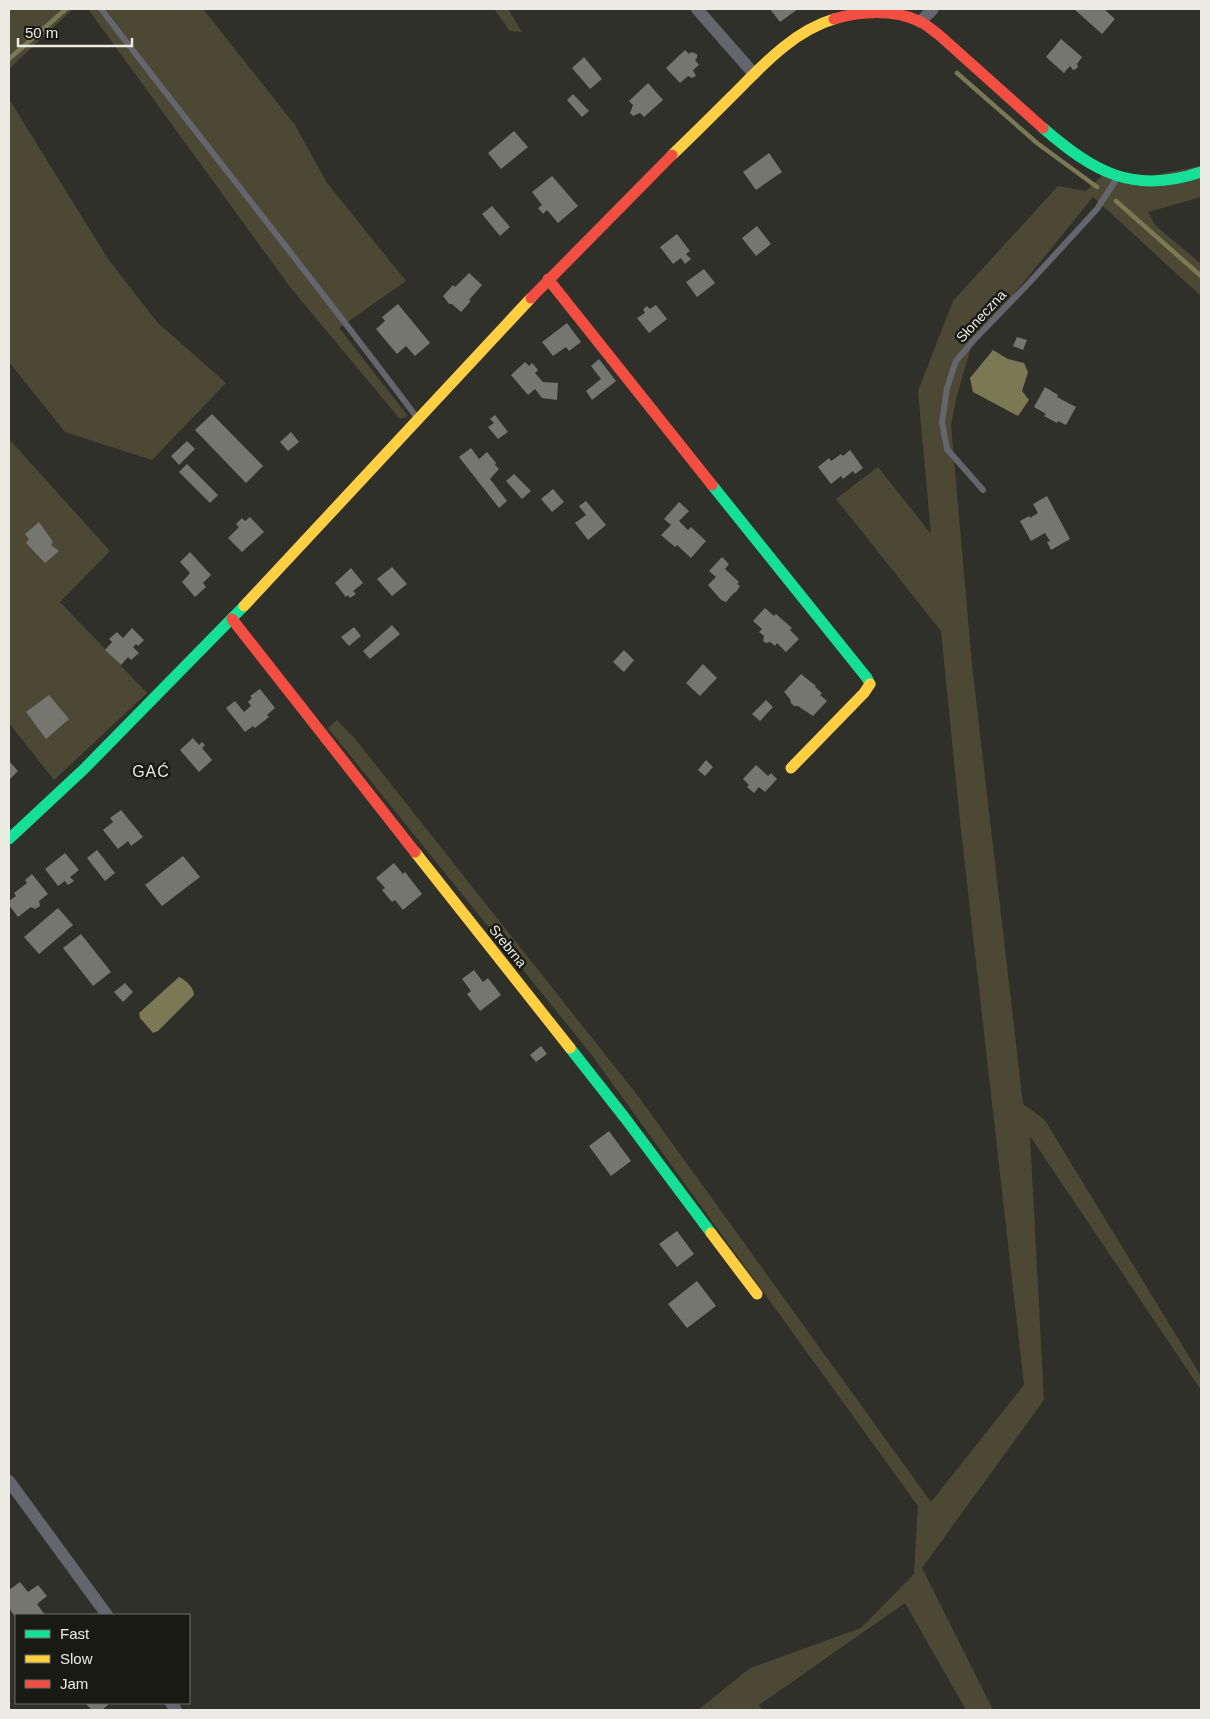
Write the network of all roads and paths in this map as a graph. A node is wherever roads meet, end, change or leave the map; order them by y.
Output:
1 (101, 9) edge
2 (696, 9) edge
3 (932, 9) edge
4 (920, 22) junction
5 (754, 74) junction
6 (1201, 172) edge
7 (1117, 177) junction
8 (548, 279) junction
9 (419, 420) junction
10 (983, 490) dead end
11 (232, 619) junction
12 (791, 768) dead end
13 (9, 839) edge
14 (757, 1294) dead end
15 (9, 1482) edge
16 (105, 1614) edge

1 - 9 lane
2 - 5 street
3 - 4 street
4 - 5 street
4 - 7 street
5 - 8 street
6 - 7 street
7 - 10 lane, Słoneczna
8 - 9 street
8 - 12 street
9 - 11 street
11 - 13 street
11 - 14 street, Srebrna
15 - 16 street

